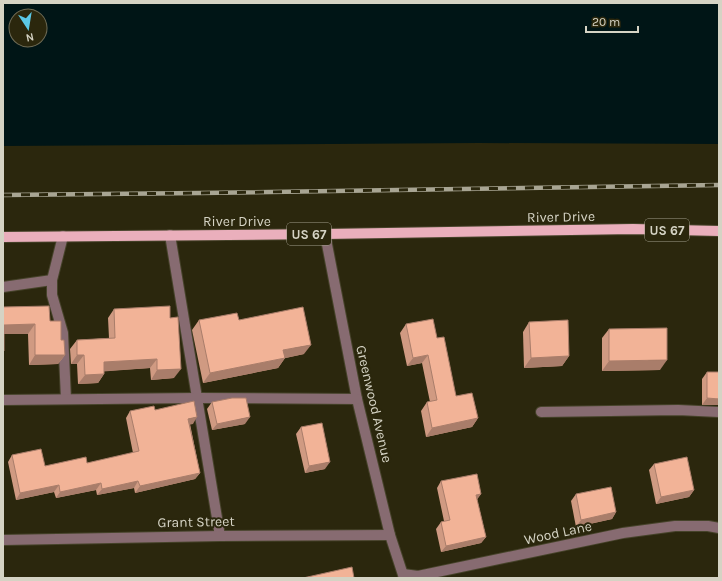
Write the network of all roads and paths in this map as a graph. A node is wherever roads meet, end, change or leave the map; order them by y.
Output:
1 (719, 231) edge
2 (325, 234) junction
3 (63, 236) junction
4 (170, 236) junction
5 (3, 237) edge
6 (52, 280) junction
7 (3, 287) edge
8 (197, 398) junction
9 (66, 399) junction
10 (357, 399) junction
11 (3, 400) edge
12 (541, 412) dead end
13 (719, 412) edge
14 (719, 528) edge
15 (390, 535) junction
16 (220, 536) junction
17 (3, 540) edge
18 (403, 576) edge

1 - 2 main road, River Drive / US 67
2 - 4 main road, River Drive / US 67
2 - 10 street, Greenwood Avenue
3 - 4 main road, River Drive / US 67
3 - 5 main road, River Drive / US 67
3 - 6 street
4 - 8 street
6 - 7 street
6 - 9 street
8 - 9 street
8 - 10 street
8 - 16 street
9 - 11 street
10 - 15 street, Greenwood Avenue
12 - 13 street
14 - 18 street, Wood Lane
15 - 16 street, Grant Street
15 - 18 street, Greenwood Avenue
16 - 17 street, Grant Street

